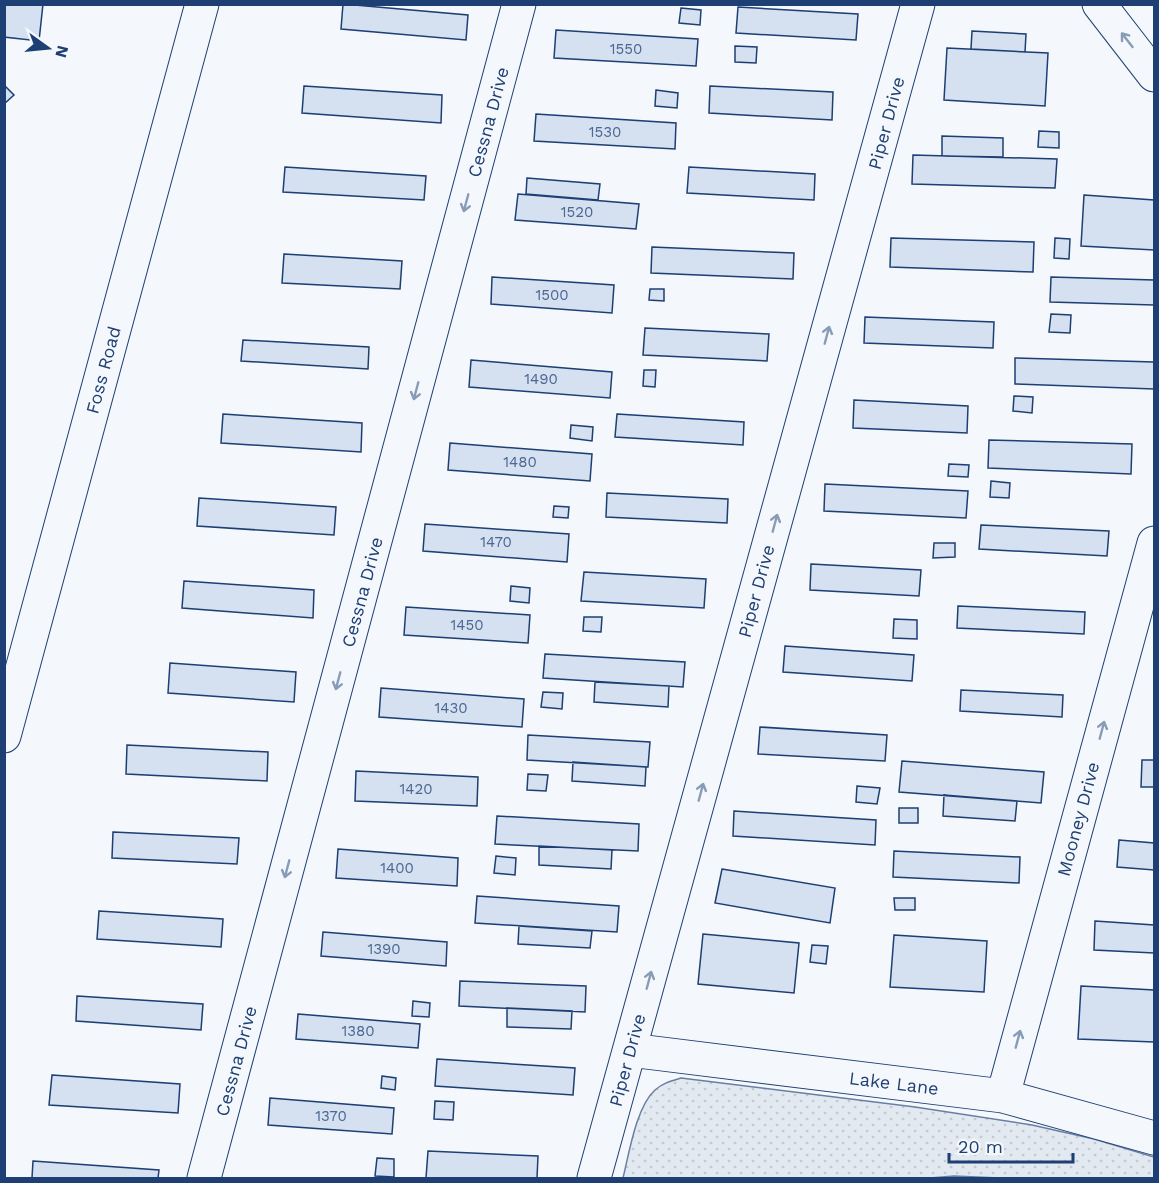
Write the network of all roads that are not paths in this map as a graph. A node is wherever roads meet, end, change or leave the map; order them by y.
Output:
1 (202, 4) edge
2 (519, 4) edge
3 (918, 4) edge
4 (1099, 4) edge
5 (1155, 75) edge
6 (1155, 543) edge
7 (4, 736) edge
8 (630, 1050) junction
9 (1003, 1096) junction
10 (1155, 1138) edge
11 (204, 1179) edge
12 (594, 1179) edge

1 - 7 street, Foss Road
2 -> 11 street, Cessna Drive
8 -> 3 street, Piper Drive
5 -> 4 street
9 -> 6 street, Mooney Drive
8 - 9 street, Lake Lane
8 - 12 street, Piper Drive
9 - 10 street, Lake Lane

